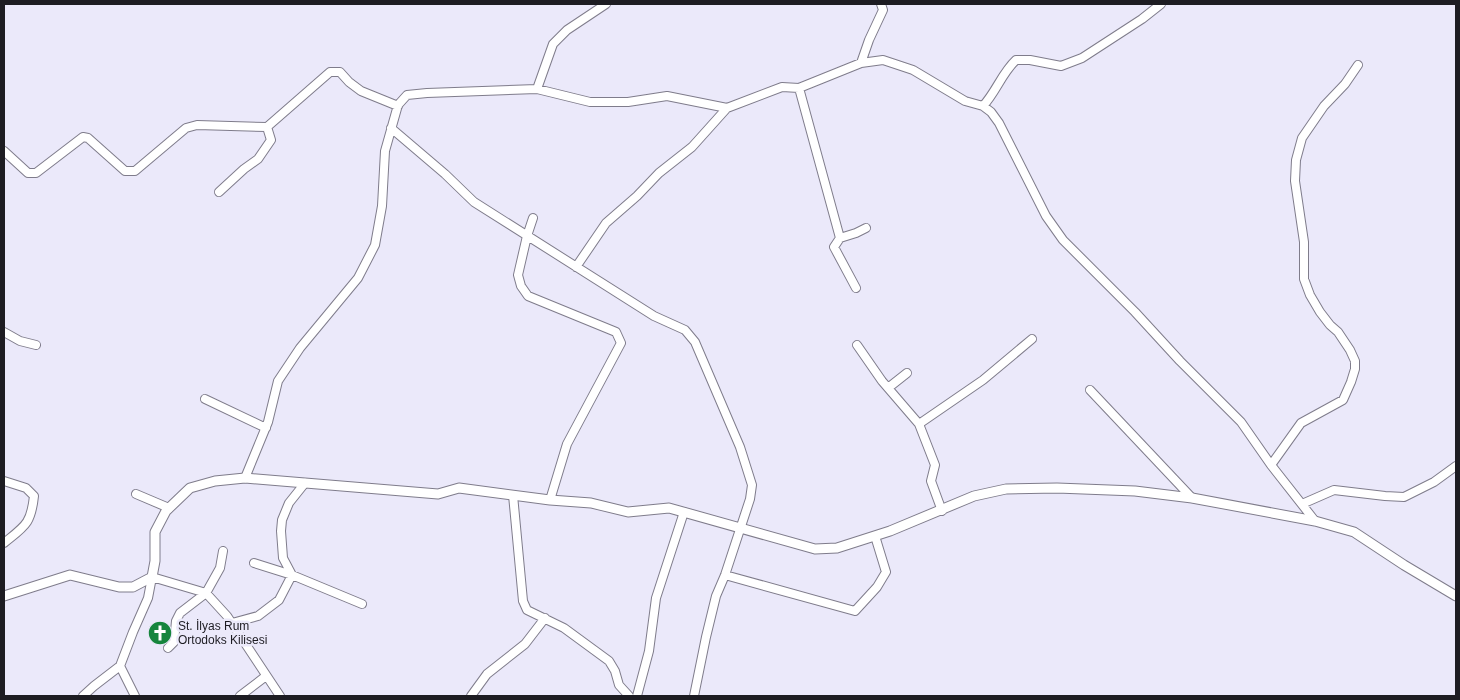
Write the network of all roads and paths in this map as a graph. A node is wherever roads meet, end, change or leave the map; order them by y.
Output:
1 (606, 4) edge
2 (891, 4) edge
3 (1161, 4) edge
4 (882, 7) edge
5 (861, 63) junction
6 (1358, 66) dead end
7 (799, 88) junction
8 (537, 89) junction
9 (398, 106) junction
10 (983, 106) junction
11 (727, 108) junction
12 (268, 127) junction
13 (392, 128) junction
14 (4, 151) edge
15 (219, 192) dead end
16 (533, 218) dead end
17 (866, 228) dead end
18 (527, 236) junction
19 (840, 238) junction
20 (576, 268) junction
21 (856, 288) dead end
22 (4, 332) edge
23 (1032, 339) dead end
24 (36, 345) dead end
25 (857, 345) dead end
26 (907, 373) dead end
27 (888, 388) junction
28 (1090, 390) dead end
29 (205, 399) dead end
30 (919, 424) junction
31 (266, 428) junction
32 (1271, 465) junction
33 (1456, 466) edge
34 (245, 478) junction
35 (4, 481) edge
36 (305, 483) junction
37 (136, 494) dead end
38 (513, 495) junction
39 (1192, 498) junction
40 (550, 500) junction
41 (1302, 504) junction
42 (169, 508) junction
43 (942, 511) junction
44 (684, 512) junction
45 (1315, 520) junction
46 (740, 528) junction
47 (875, 536) junction
48 (4, 543) edge
49 (223, 551) dead end
50 (254, 563) dead end
51 (292, 575) junction
52 (725, 575) junction
53 (152, 577) junction
54 (206, 593) junction
55 (4, 596) edge
56 (1456, 596) edge
57 (362, 604) dead end
58 (545, 618) junction
59 (232, 624) junction
60 (168, 648) dead end
61 (120, 666) junction
62 (266, 676) junction
63 (83, 696) edge
64 (135, 696) edge
65 (240, 696) edge
66 (280, 696) edge
67 (471, 696) edge
68 (628, 696) edge
69 (637, 696) edge
70 (694, 696) edge

1 - 8 street
2 - 4 street
3 - 10 street
4 - 5 street
5 - 7 street
5 - 10 street
6 - 32 street
7 - 11 street
7 - 19 street
8 - 9 street
8 - 11 street
9 - 12 street
9 - 13 street
10 - 32 street
11 - 20 street
12 - 14 street
12 - 15 street
13 - 18 street
13 - 31 street
16 - 18 street
17 - 19 street
18 - 20 street
18 - 40 street
19 - 21 street
20 - 46 street
22 - 24 street
23 - 30 street
25 - 27 street
26 - 27 street
27 - 30 street
28 - 39 street
29 - 31 street
30 - 43 street
31 - 34 street
32 - 41 street
33 - 41 street
34 - 36 street
34 - 42 street
35 - 48 street
36 - 38 street
36 - 51 street
37 - 42 street
38 - 40 street
38 - 58 street
39 - 43 street
39 - 45 street
40 - 44 street
41 - 45 street
42 - 53 street
43 - 47 street
44 - 46 street
44 - 69 street
45 - 56 street
46 - 47 street
46 - 52 street
47 - 52 street
49 - 54 street
50 - 51 street
51 - 57 street
51 - 59 street
52 - 70 street
53 - 54 street
53 - 55 street
53 - 61 street
54 - 59 street
54 - 60 street
58 - 67 street
58 - 68 street
59 - 62 street
61 - 63 street
61 - 64 street
62 - 65 street
62 - 66 street

